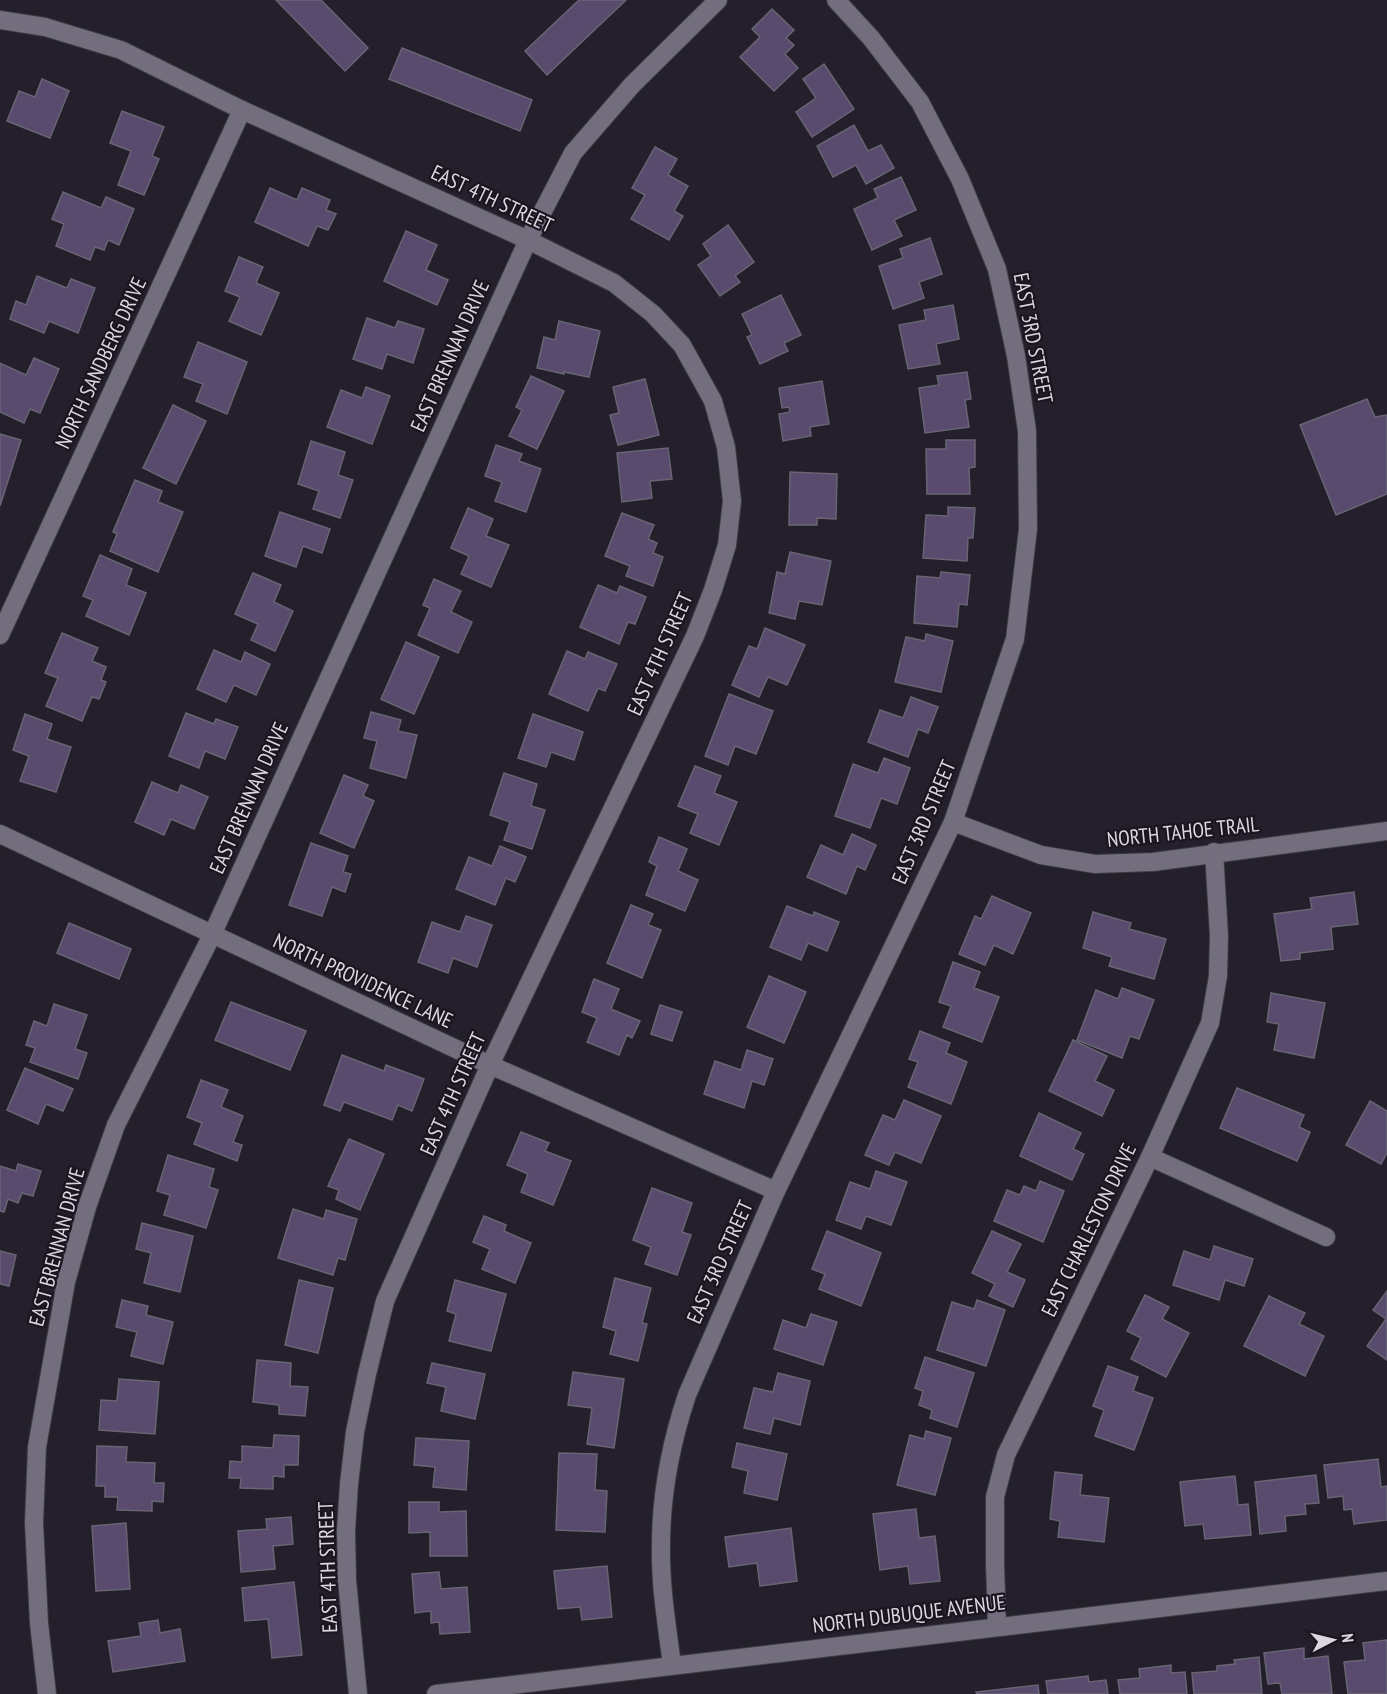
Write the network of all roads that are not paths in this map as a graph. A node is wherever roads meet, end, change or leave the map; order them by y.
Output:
1 (718, 0) edge
2 (836, 0) edge
3 (0, 20) edge
4 (242, 110) junction
5 (528, 240) junction
6 (0, 634) edge
7 (953, 822) junction
8 (1387, 831) edge
9 (0, 834) edge
10 (1214, 852) junction
11 (212, 935) junction
12 (490, 1065) junction
13 (1150, 1157) junction
14 (776, 1191) junction
15 (1326, 1237) dead end
16 (1387, 1581) edge
17 (998, 1626) junction
18 (672, 1665) junction
19 (47, 1694) edge
20 (358, 1694) edge
21 (436, 1694) edge

1 - 5 street, EAST BRENNAN DRIVE
2 - 7 street, EAST 3RD STREET
3 - 4 street, EAST 4TH STREET
4 - 5 street, EAST 4TH STREET
4 - 6 street, NORTH SANDBERG DRIVE
5 - 11 street, EAST BRENNAN DRIVE
5 - 12 street, EAST 4TH STREET
7 - 10 street, NORTH TAHOE TRAIL
7 - 14 street, EAST 3RD STREET
8 - 10 street, NORTH TAHOE TRAIL
9 - 11 street, NORTH PROVIDENCE LANE
10 - 13 street, EAST CHARLESTON DRIVE
11 - 12 street, NORTH PROVIDENCE LANE
11 - 19 street, EAST BRENNAN DRIVE
12 - 14 street, NORTH PROVIDENCE LANE
12 - 20 street, EAST 4TH STREET
13 - 15 street
13 - 17 street, EAST CHARLESTON DRIVE
14 - 18 street, EAST 3RD STREET
16 - 17 street, NORTH DUBUQUE AVENUE
17 - 18 street, NORTH DUBUQUE AVENUE
18 - 21 street, NORTH DUBUQUE AVENUE

